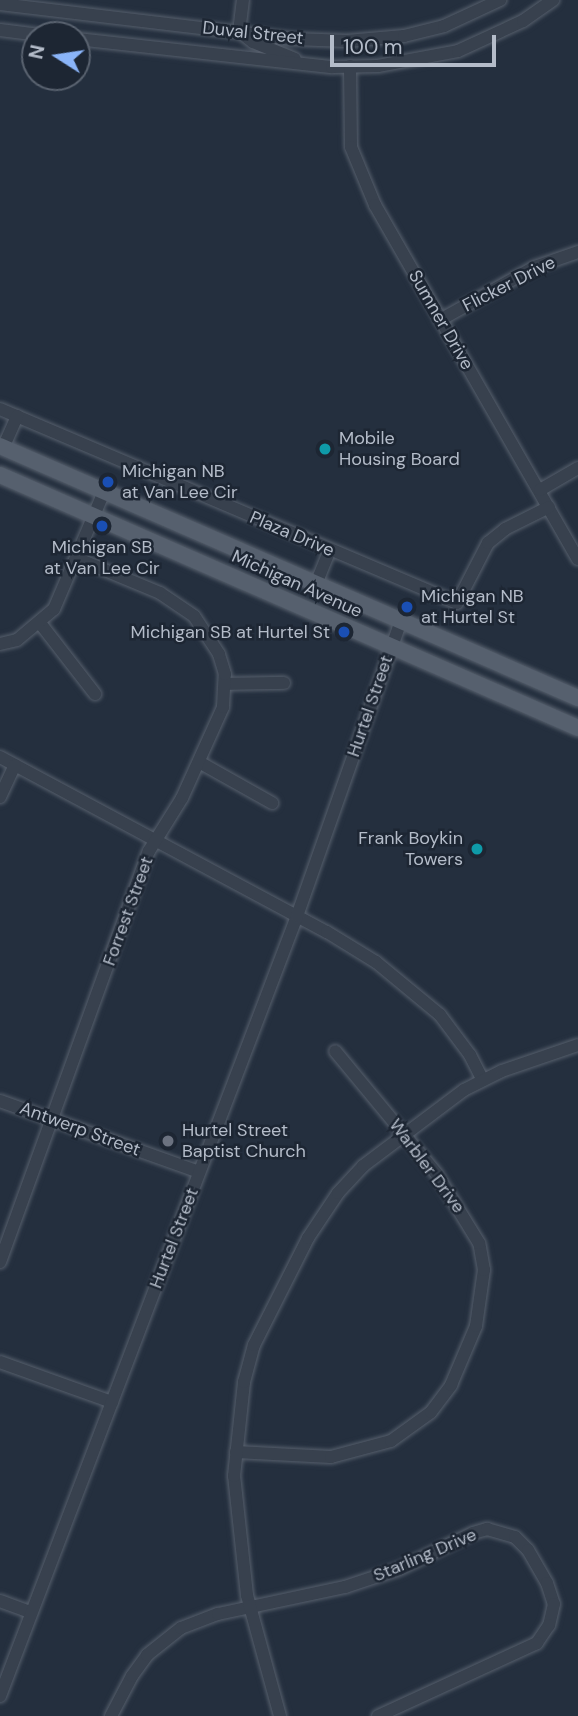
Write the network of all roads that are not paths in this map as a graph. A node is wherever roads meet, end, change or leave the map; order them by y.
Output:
1 (243, 0) edge
2 (499, 0) edge
3 (553, 0) edge
4 (0, 4) edge
5 (0, 30) edge
6 (239, 32) junction
7 (21, 33) edge
8 (91, 41) edge
9 (305, 64) junction
10 (350, 66) junction
11 (578, 252) edge
12 (440, 320) junction
13 (0, 409) edge
14 (17, 416) junction
15 (2, 447) edge
16 (578, 468) edge
17 (0, 475) edge
18 (540, 490) junction
19 (104, 492) junction
20 (549, 507) junction
21 (93, 516) junction
22 (330, 551) junction
23 (76, 558) junction
24 (578, 559) edge
25 (317, 584) junction
26 (401, 620) junction
27 (40, 623) junction
28 (0, 644) edge
29 (391, 645) junction
30 (284, 683) dead end
31 (225, 684) junction
32 (95, 694) dead end
33 (578, 698) edge
34 (578, 728) edge
35 (0, 757) edge
36 (199, 762) junction
37 (15, 765) junction
38 (0, 797) edge
39 (272, 803) dead end
40 (155, 840) junction
41 (296, 916) junction
42 (578, 1045) edge
43 (335, 1051) dead end
44 (483, 1080) junction
45 (0, 1101) edge
46 (52, 1119) junction
47 (403, 1133) junction
48 (200, 1172) junction
49 (0, 1262) edge
50 (0, 1362) edge
51 (112, 1402) junction
52 (236, 1452) junction
53 (0, 1601) edge
54 (250, 1608) junction
55 (31, 1612) junction
56 (0, 1696) edge
57 (111, 1716) edge
58 (280, 1716) edge
59 (378, 1716) edge

1 - 6 street
2 - 6 street, Duval Street
3 - 10 street, Duval Street
4 - 6 street, Duval Street
5 - 7 street
6 - 9 street
8 - 9 street, Duval Street
9 - 10 street, Duval Street
10 - 12 street, Sumner Drive
11 - 12 street, Flicker Drive
12 - 18 street, Sumner Drive
13 - 14 street, Plaza Drive
14 - 15 street
14 - 22 street, Plaza Drive
15 - 19 main road, Michigan Avenue
16 - 18 street
17 - 21 main road, Michigan Avenue
18 - 20 street, Sumner Drive
19 - 21 street
19 - 25 main road, Michigan Avenue
20 - 22 street, Plaza Drive
20 - 24 street, Sumner Drive
21 - 23 street
21 - 29 main road, Michigan Avenue
22 - 25 street
23 - 27 street
23 - 31 street, Forrest Street
25 - 26 main road, Michigan Avenue
26 - 29 street, Hurtel Street
26 - 33 main road, Michigan Avenue
27 - 28 street
27 - 32 street
29 - 34 main road, Michigan Avenue
29 - 41 street, Hurtel Street
30 - 31 street
31 - 36 street, Forrest Street
35 - 37 street
36 - 39 street
36 - 40 street, Forrest Street
37 - 38 street
37 - 40 street
40 - 41 street
40 - 46 street, Forrest Street
41 - 44 street
41 - 48 street, Hurtel Street
42 - 44 street
43 - 47 street, Warbler Drive
44 - 47 street
45 - 46 street, Antwerp Street
46 - 48 street, Antwerp Street
46 - 49 street, Forrest Street
47 - 52 street
47 - 52 street, Warbler Drive
48 - 51 street, Hurtel Street
50 - 51 street
51 - 55 street, Hurtel Street
52 - 54 street
53 - 55 street
54 - 57 street
54 - 58 street
54 - 59 street, Starling Drive
55 - 56 street, Hurtel Street

